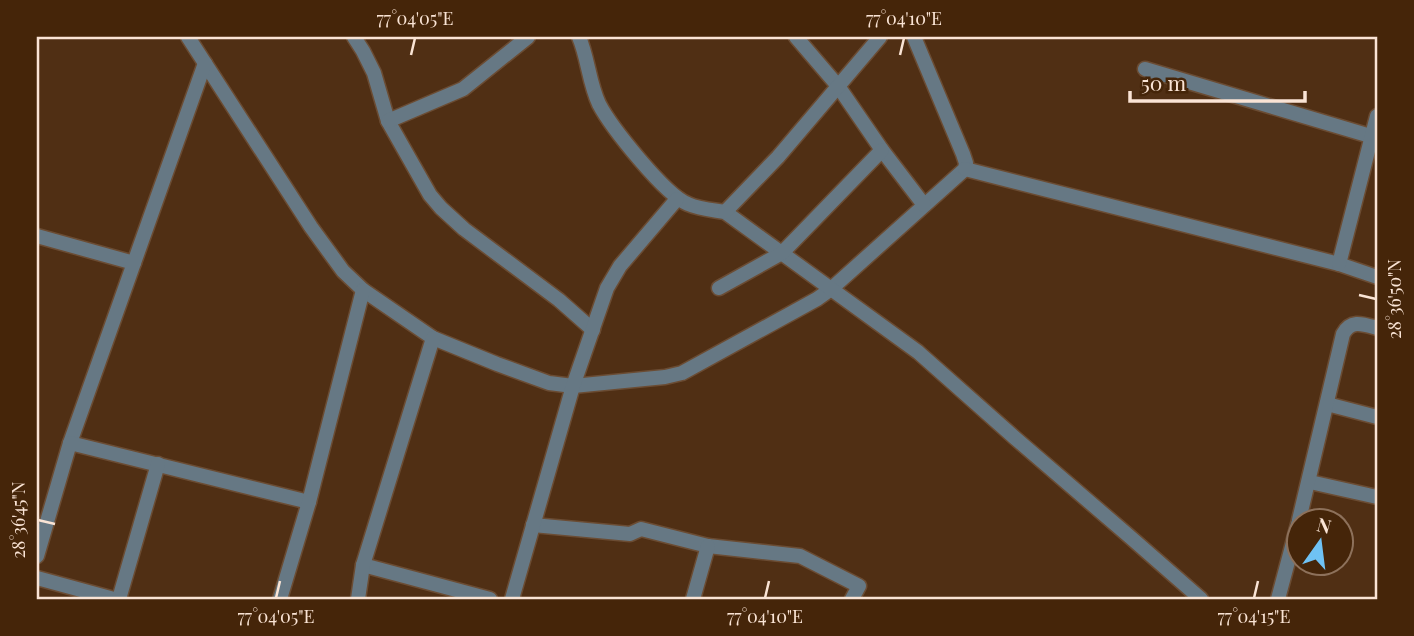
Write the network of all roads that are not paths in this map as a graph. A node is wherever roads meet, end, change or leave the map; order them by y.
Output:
1 (188, 37) edge
2 (354, 37) edge
3 (528, 37) edge
4 (579, 37) edge
5 (796, 37) edge
6 (880, 37) edge
7 (914, 37) edge
8 (205, 63) junction
9 (1145, 69) dead end
10 (838, 86) junction
11 (1377, 116) edge
12 (388, 121) junction
13 (1375, 137) edge
14 (882, 149) junction
15 (965, 169) junction
16 (677, 199) junction
17 (924, 205) junction
18 (725, 212) junction
19 (37, 236) edge
20 (782, 253) junction
21 (134, 263) junction
22 (1339, 264) junction
23 (1377, 277) edge
24 (719, 288) dead end
25 (363, 289) junction
26 (831, 289) junction
27 (1377, 328) edge
28 (593, 330) junction
29 (433, 338) junction
30 (573, 386) junction
31 (1327, 404) junction
32 (1377, 417) edge
33 (70, 443) junction
34 (158, 464) junction
35 (1310, 482) junction
36 (1377, 497) edge
37 (309, 502) junction
38 (1303, 506) edge
39 (533, 525) junction
40 (708, 546) junction
41 (37, 556) edge
42 (363, 565) junction
43 (1284, 576) edge
44 (37, 578) edge
45 (66, 593) edge
46 (117, 599) edge
47 (280, 599) edge
48 (358, 599) edge
49 (490, 599) edge
50 (512, 599) edge
51 (693, 599) edge
52 (852, 599) edge
53 (1201, 599) edge
54 (1278, 599) edge

1 - 8 street
2 - 12 street
3 - 12 street
4 - 16 street
5 - 10 street
6 - 10 street
7 - 15 street
8 - 21 street
8 - 25 street
9 - 13 street
10 - 14 street
10 - 18 street
11 - 13 street
12 - 28 street
13 - 22 street
14 - 17 street
14 - 20 street
15 - 17 street
15 - 22 street
16 - 18 street
16 - 28 street
17 - 26 street
18 - 20 street
19 - 21 street
20 - 24 street
20 - 26 street
21 - 33 street
22 - 23 street
25 - 29 street
25 - 37 street
26 - 30 street
26 - 53 street
27 - 31 street
28 - 30 street
29 - 30 street
29 - 42 street
30 - 39 street
31 - 32 street
31 - 35 street
33 - 34 street
33 - 41 street
34 - 37 street
34 - 46 street
35 - 36 street
35 - 38 street
37 - 47 street
39 - 40 street
39 - 50 street
40 - 51 street
40 - 52 street
42 - 48 street
42 - 49 street
43 - 54 street
44 - 45 street
45 - 46 street

